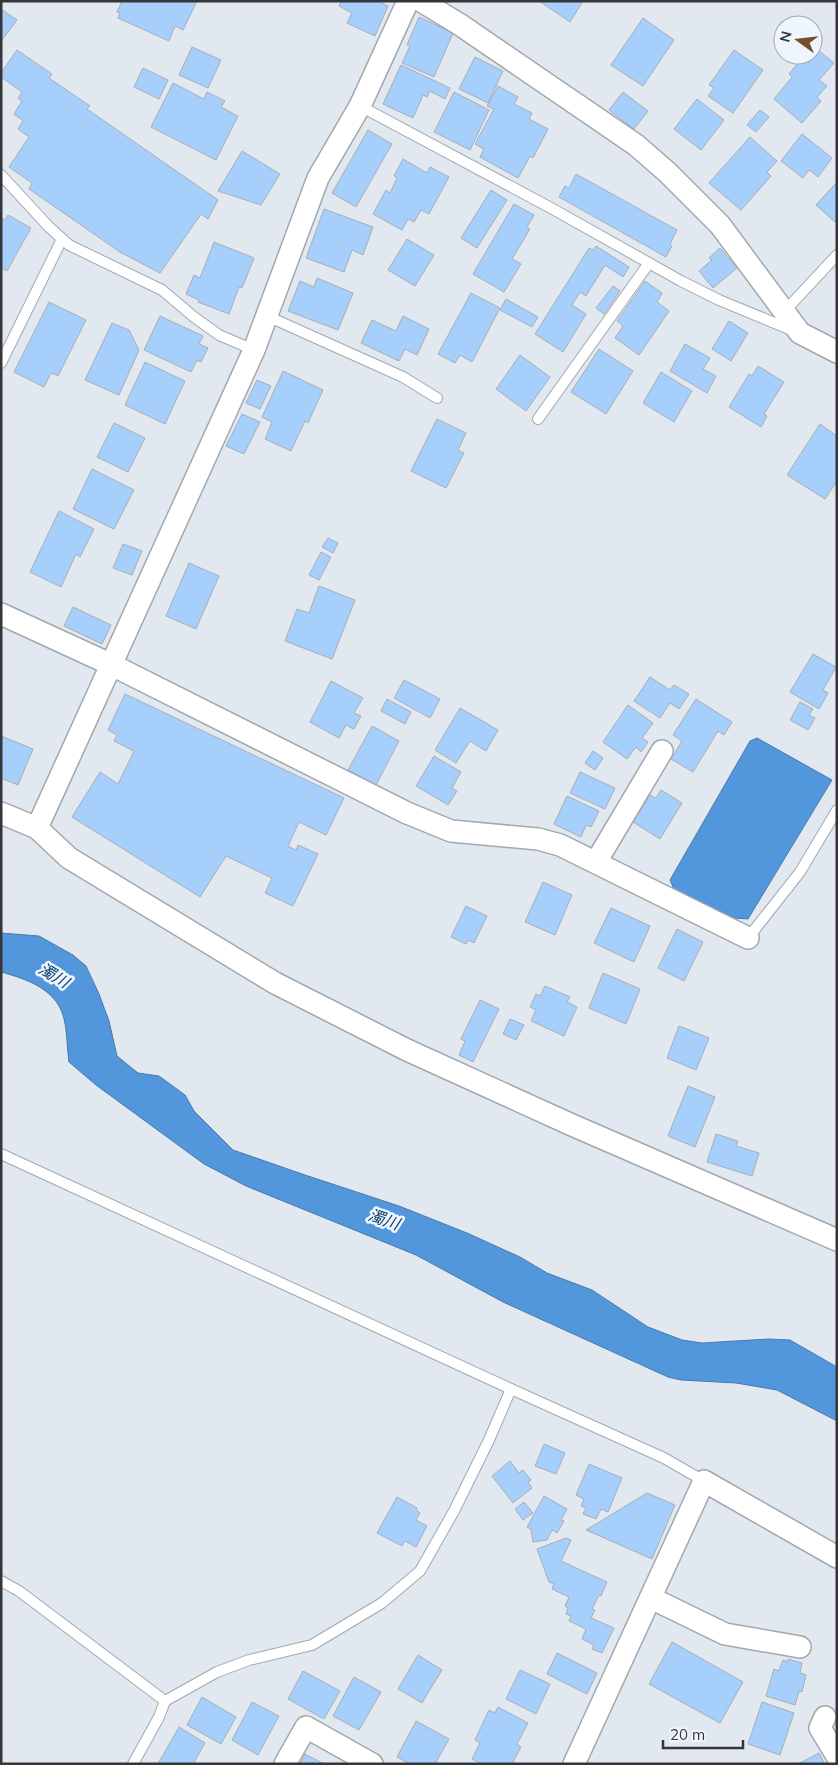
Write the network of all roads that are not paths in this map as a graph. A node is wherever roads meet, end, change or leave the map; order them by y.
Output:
1 (408, 1) edge
2 (421, 1) edge
3 (360, 106) junction
4 (1, 175) edge
5 (62, 239) junction
6 (837, 255) edge
7 (648, 263) junction
8 (784, 312) junction
9 (266, 316) junction
10 (800, 333) junction
11 (254, 350) junction
12 (837, 352) edge
13 (1, 363) edge
14 (438, 398) dead end
15 (538, 419) dead end
16 (1, 614) edge
17 (112, 665) junction
18 (662, 751) dead end
19 (837, 810) edge
20 (1, 813) edge
21 (37, 828) junction
22 (596, 862) junction
23 (748, 938) joint
24 (1, 1154) edge
25 (837, 1240) edge
26 (511, 1389) junction
27 (704, 1481) junction
28 (837, 1557) edge
29 (1, 1581) edge
30 (651, 1598) junction
31 (800, 1647) dead end
32 (165, 1701) junction
33 (825, 1717) dead end
34 (837, 1756) edge
35 (133, 1764) edge
36 (285, 1764) edge
37 (372, 1764) edge
38 (574, 1764) edge

1 - 3 street
2 - 8 street
3 - 7 lane
3 - 9 street
4 - 5 lane
5 - 11 lane
5 - 13 lane
6 - 8 lane
7 - 10 lane
7 - 15 lane
8 - 10 street
9 - 11 street
9 - 14 lane
10 - 12 street
11 - 17 street
16 - 17 street
17 - 21 street
17 - 22 street
18 - 22 street
19 - 23 lane
20 - 21 street
21 - 25 street
22 - 23 street
24 - 26 lane
26 - 27 lane
26 - 32 lane
27 - 28 street
27 - 30 street
29 - 32 lane
30 - 31 street
30 - 38 street
32 - 35 lane
33 - 34 street
36 - 37 street

